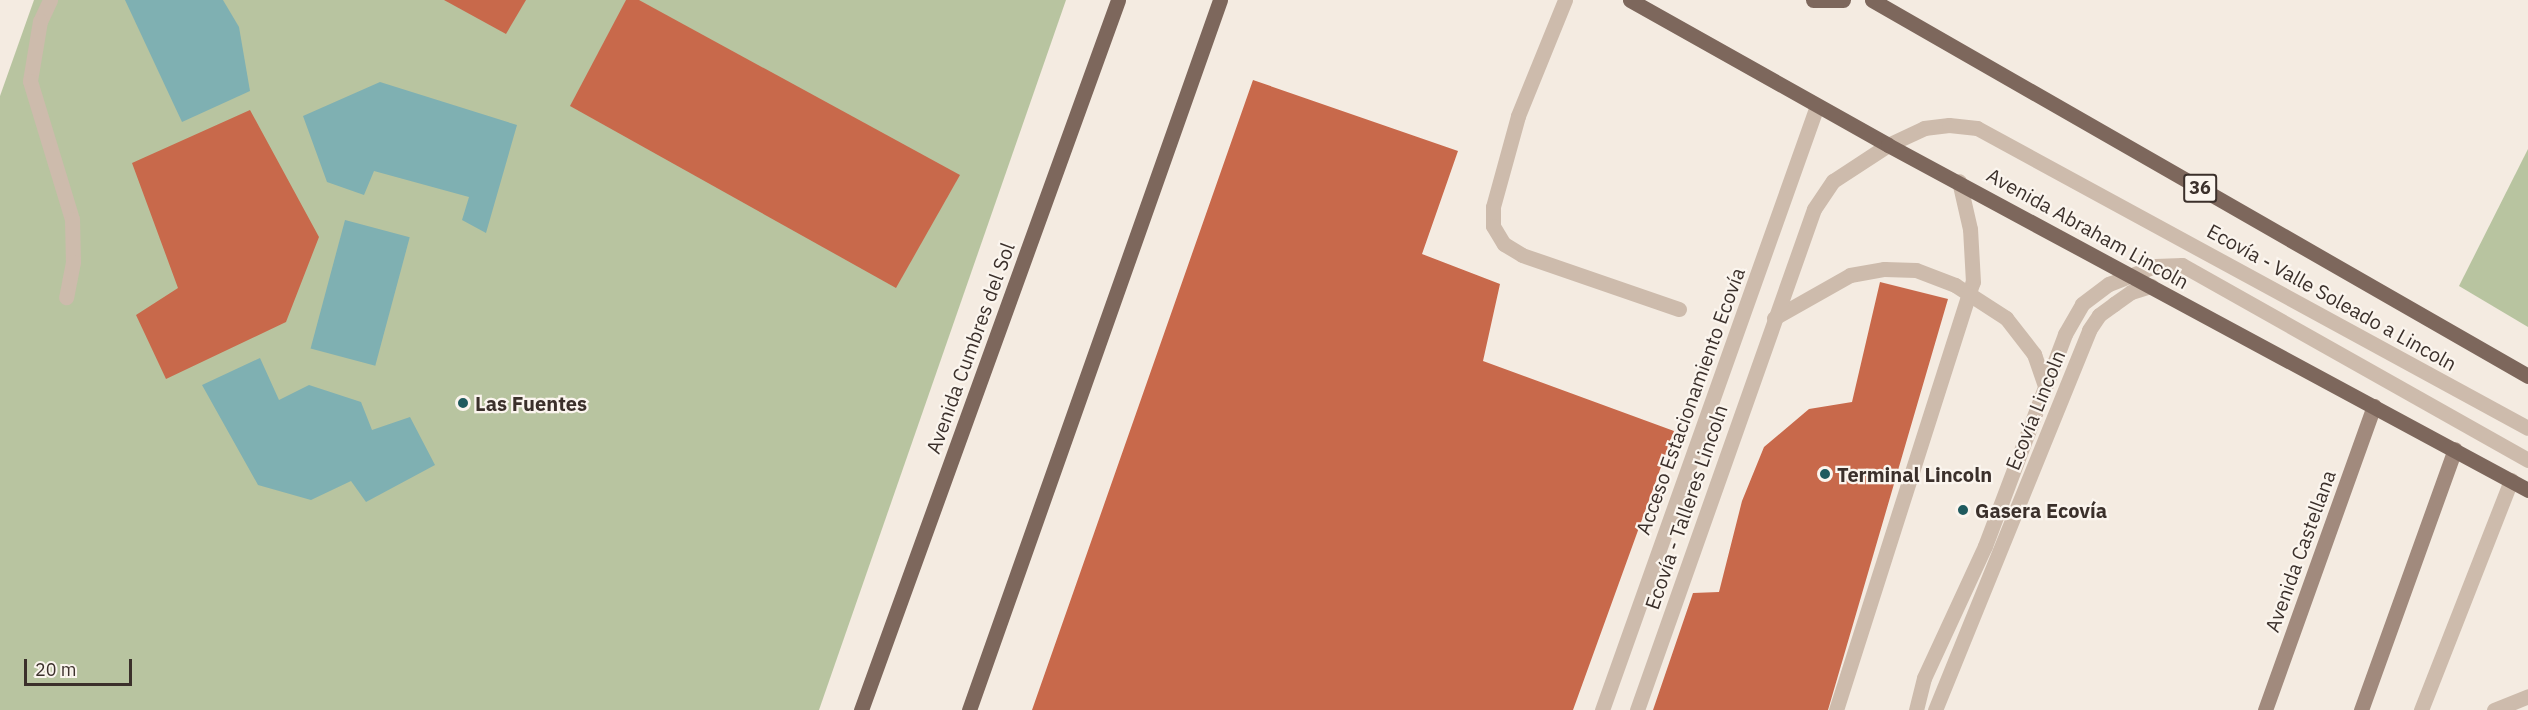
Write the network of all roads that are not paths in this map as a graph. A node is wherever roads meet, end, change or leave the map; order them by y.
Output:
1 (50, 0) edge
2 (1118, 0) edge
3 (1220, 0) edge
4 (1565, 0) edge
5 (1630, 0) edge
6 (1813, 0) edge
7 (1843, 0) edge
8 (1872, 0) edge
9 (1817, 106) junction
10 (1888, 145) junction
11 (1959, 181) junction
12 (2130, 276) junction
13 (2151, 286) junction
14 (1970, 293) junction
15 (66, 297) dead end
16 (1679, 309) dead end
17 (1774, 318) junction
18 (2528, 376) edge
19 (2044, 386) junction
20 (2374, 406) junction
21 (2528, 428) edge
22 (2455, 448) junction
23 (2528, 460) edge
24 (2511, 480) junction
25 (2528, 490) edge
26 (2528, 696) edge
27 (861, 710) edge
28 (969, 710) edge
29 (1602, 710) edge
30 (1637, 710) edge
31 (1836, 710) edge
32 (1916, 710) edge
33 (1935, 710) edge
34 (2265, 710) edge
35 (2361, 710) edge
36 (2421, 710) edge
37 (2494, 710) edge

1 - 15 lane
2 - 27 main road, Avenida Cumbres del Sol
3 - 28 main road
4 - 16 lane
5 - 9 main road, Avenida Abraham Lincoln
6 - 7 main road
8 - 18 main road, 36
9 - 10 main road, Avenida Abraham Lincoln
9 - 29 lane, Acceso Estacionamiento Ecovía
10 - 11 main road, Avenida Abraham Lincoln
10 - 17 lane, Ecovía - Talleres Lincoln
10 - 21 lane, Ecovía - Valle Soleado a Lincoln
11 - 12 main road, Avenida Abraham Lincoln
11 - 14 lane
12 - 13 main road, Avenida Abraham Lincoln
12 - 19 lane
12 - 23 lane
13 - 20 main road, Avenida Abraham Lincoln
13 - 33 lane, Ecovía Lincoln
14 - 17 lane
14 - 19 lane
14 - 31 lane
17 - 30 lane, Ecovía - Talleres Lincoln
19 - 32 lane
20 - 22 main road, Avenida Abraham Lincoln
20 - 34 street, Avenida Castellana
22 - 24 main road, Avenida Abraham Lincoln
22 - 35 street
24 - 25 main road, Avenida Abraham Lincoln
24 - 36 lane
26 - 37 lane

